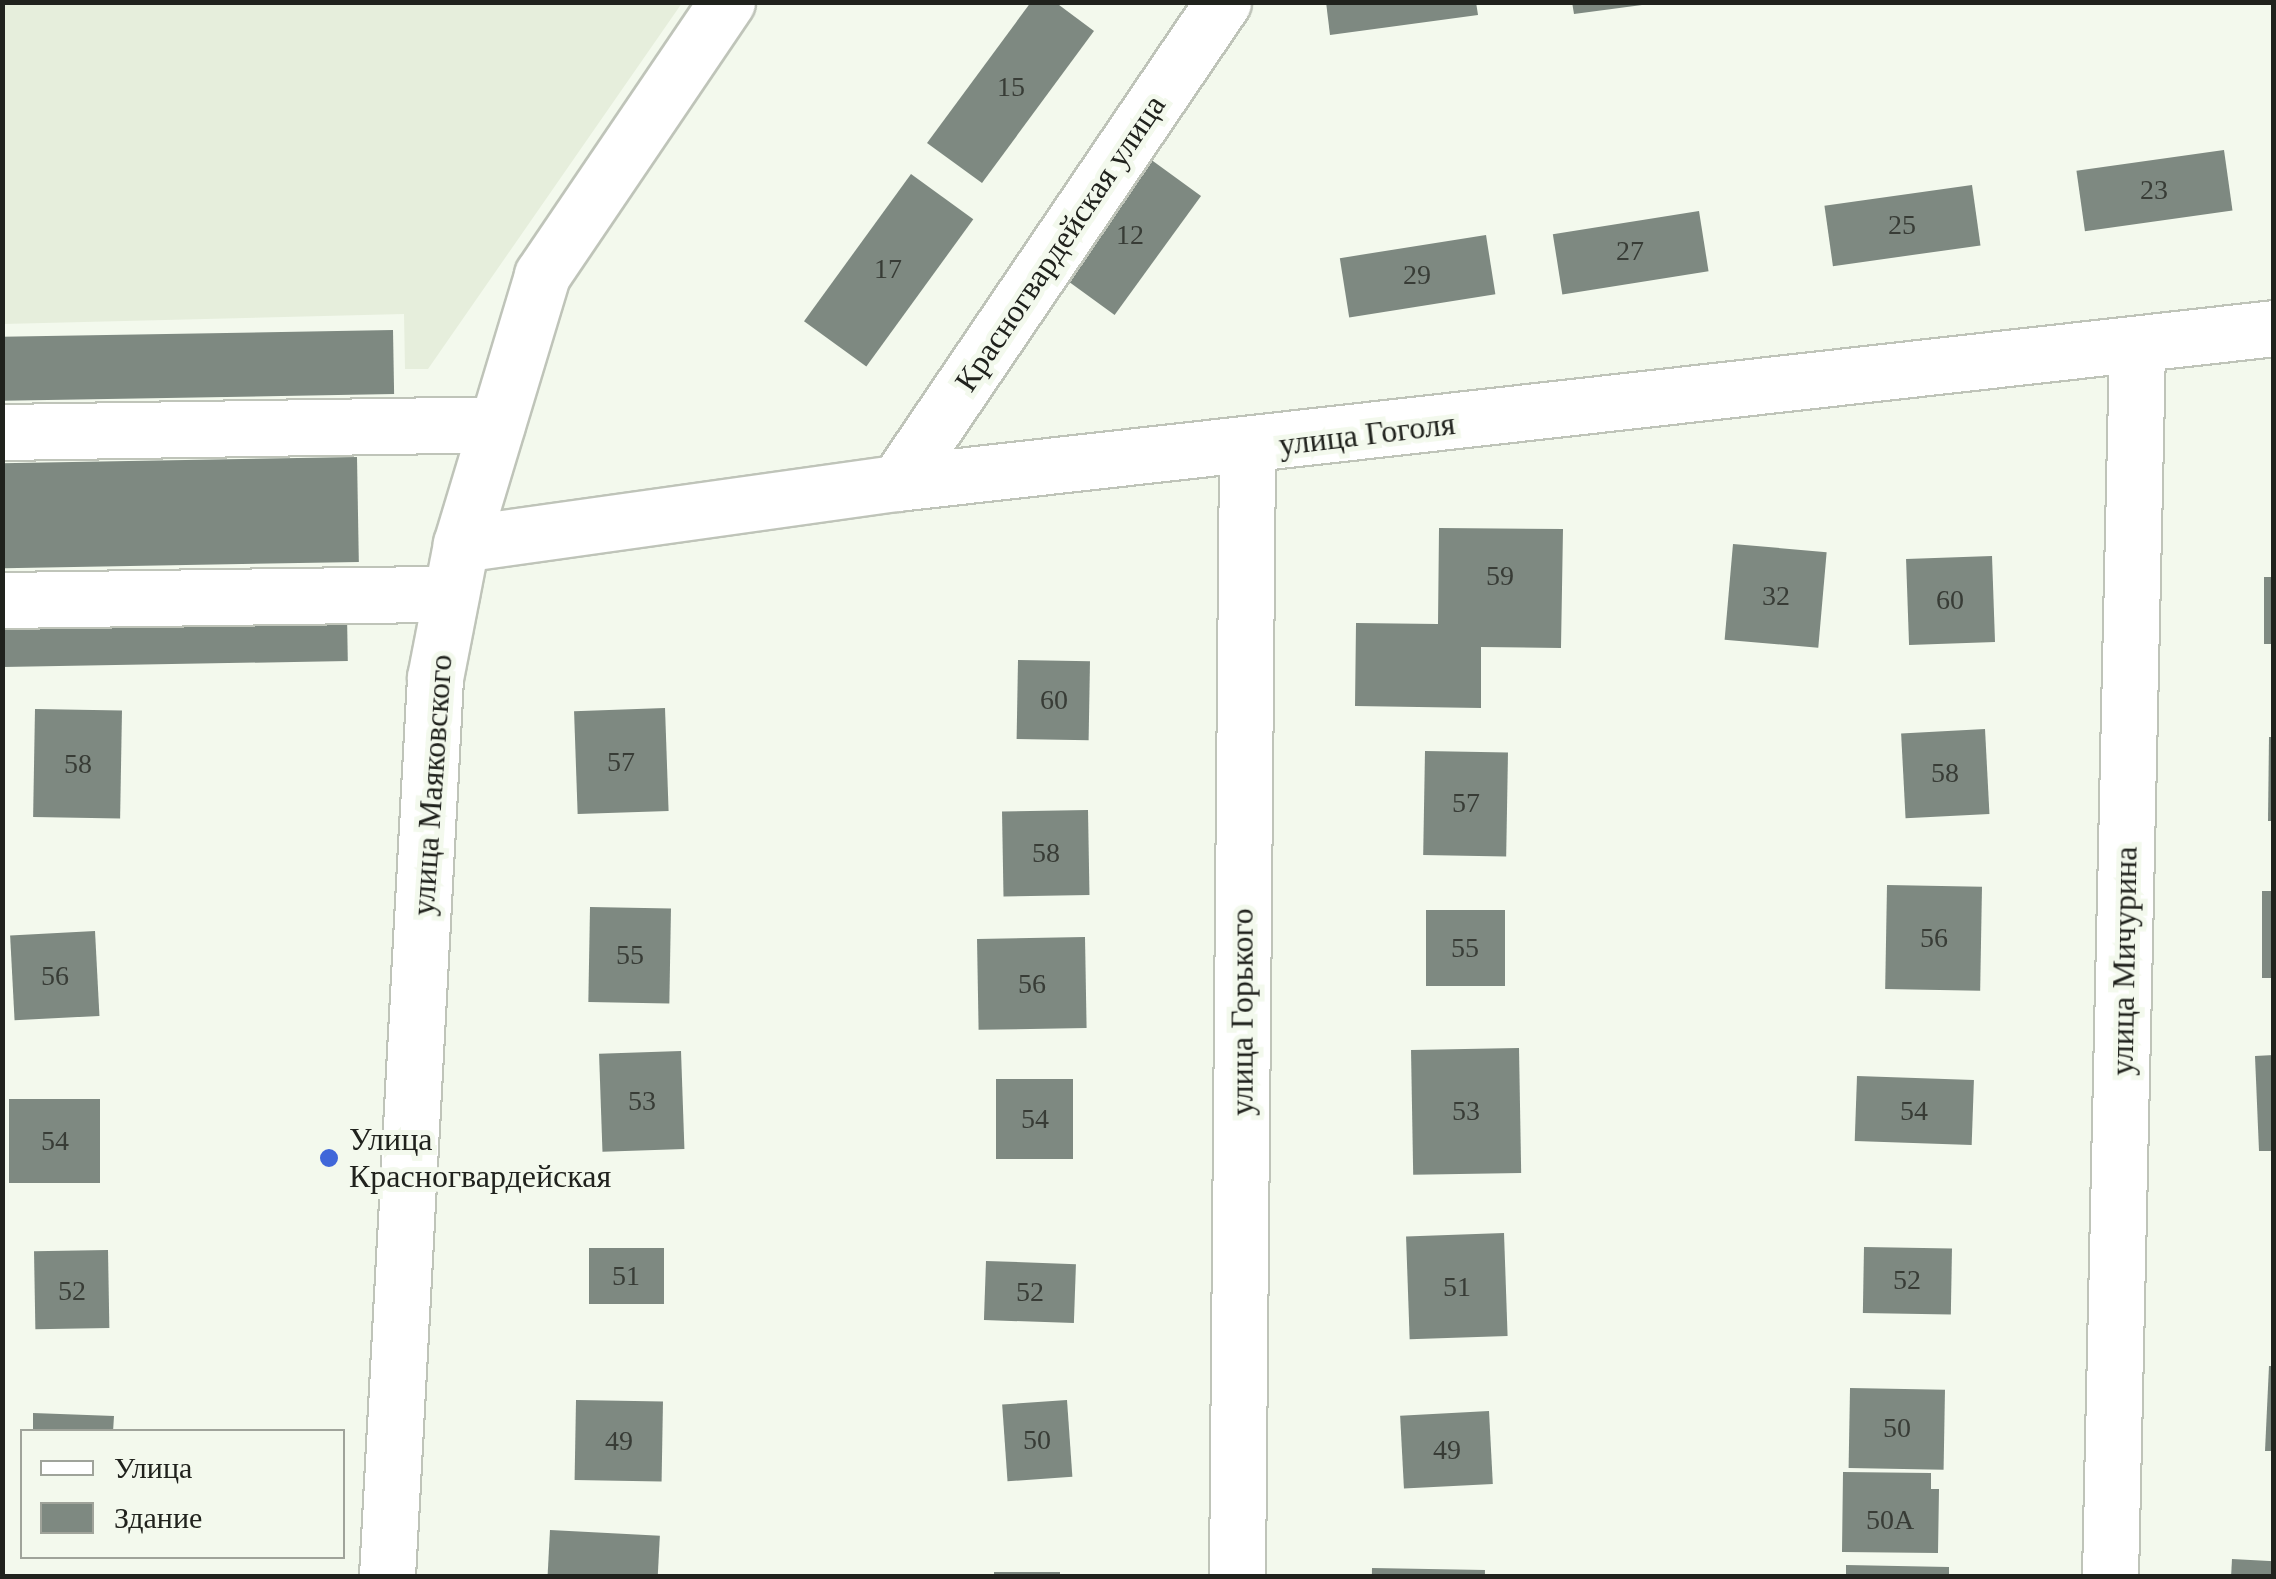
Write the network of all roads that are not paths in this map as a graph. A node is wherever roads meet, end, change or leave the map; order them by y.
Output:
1 (728, 2) edge
2 (1223, 2) edge
3 (2274, 328) edge
4 (2137, 345) junction
5 (496, 424) junction
6 (2, 432) edge
7 (1247, 448) junction
8 (897, 483) junction
9 (456, 569) junction
10 (2, 600) edge
11 (387, 1576) edge
12 (1237, 1576) edge
13 (2110, 1576) edge

1 - 5 street, улица Маяковского
2 - 8 street, Красногвардейская улица
3 - 4 street, улица Гоголя
4 - 7 street, улица Гоголя
4 - 13 street, улица Мичурина
5 - 6 street
5 - 9 street, улица Маяковского
7 - 8 street, улица Гоголя
7 - 12 street, улица Горького
8 - 9 street, улица Гоголя
9 - 10 street, улица Гоголя
9 - 11 street, улица Маяковского

